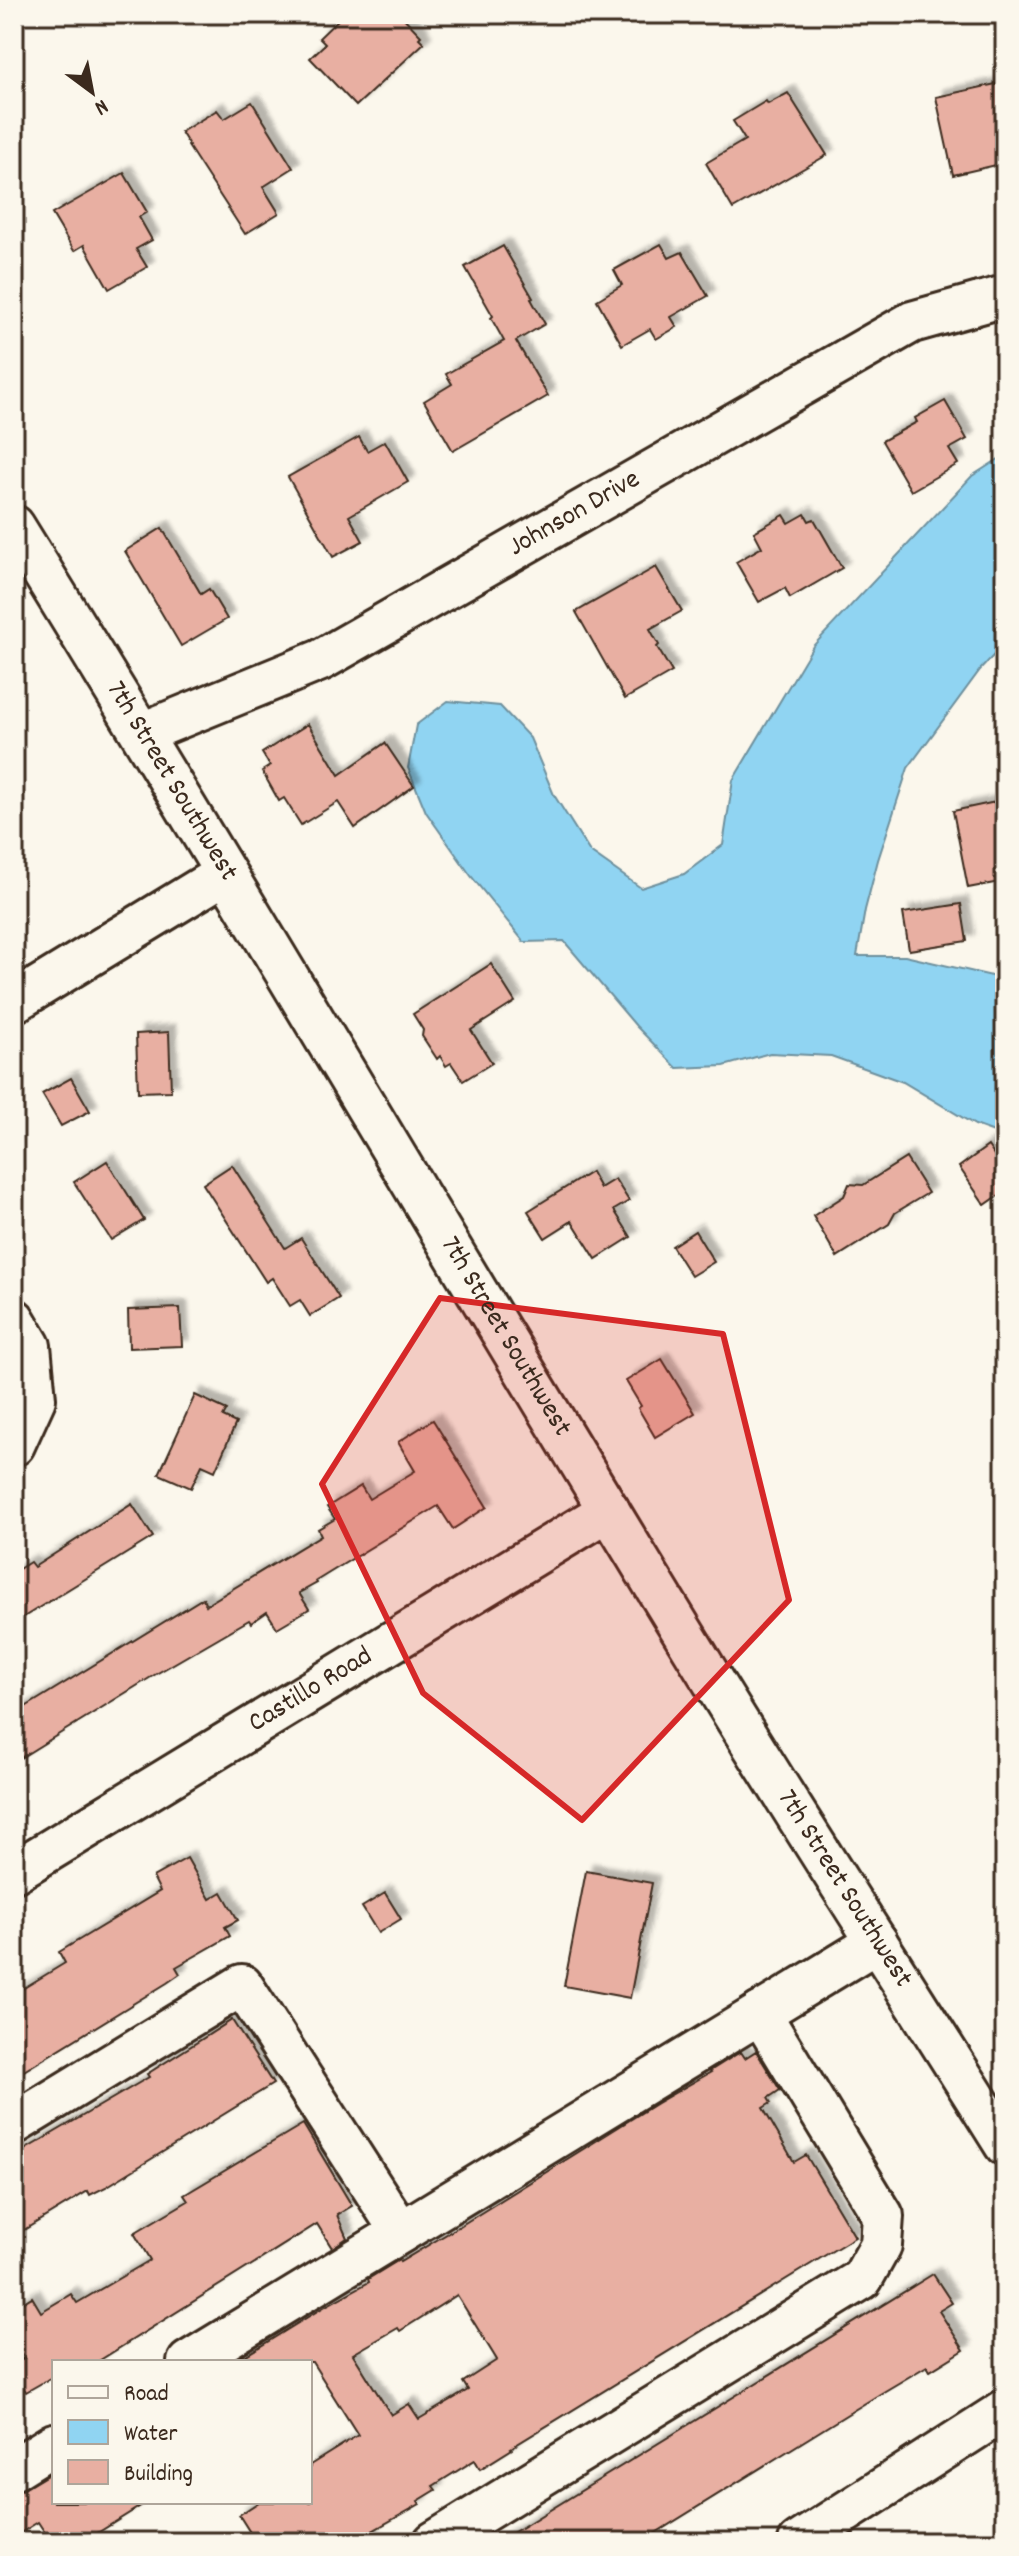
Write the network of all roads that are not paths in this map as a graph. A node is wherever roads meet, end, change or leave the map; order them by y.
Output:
1 (1005, 296) edge
2 (14, 526) edge
3 (142, 733) junction
4 (224, 874) junction
5 (14, 1002) edge
6 (14, 1319) edge
7 (14, 1445) edge
8 (609, 1510) junction
9 (14, 1872) edge
10 (877, 1942) junction
11 (760, 2013) junction
12 (14, 2124) edge
13 (1005, 2145) edge
14 (401, 2232) junction
15 (191, 2360) edge
16 (1005, 2410) edge
17 (52, 2445) edge
18 (14, 2469) edge
19 (434, 2542) edge
20 (799, 2542) edge

1 - 3 street, Johnson Drive
2 - 3 street, 7th Street Southwest
3 - 4 street, 7th Street Southwest
4 - 5 street
4 - 8 street, 7th Street Southwest
6 - 7 street
8 - 9 street, Castillo Road
8 - 10 street, 7th Street Southwest
10 - 11 street
10 - 13 street, 7th Street Southwest
11 - 14 street
11 - 19 street
12 - 14 street
14 - 15 street
16 - 20 street
17 - 18 street

